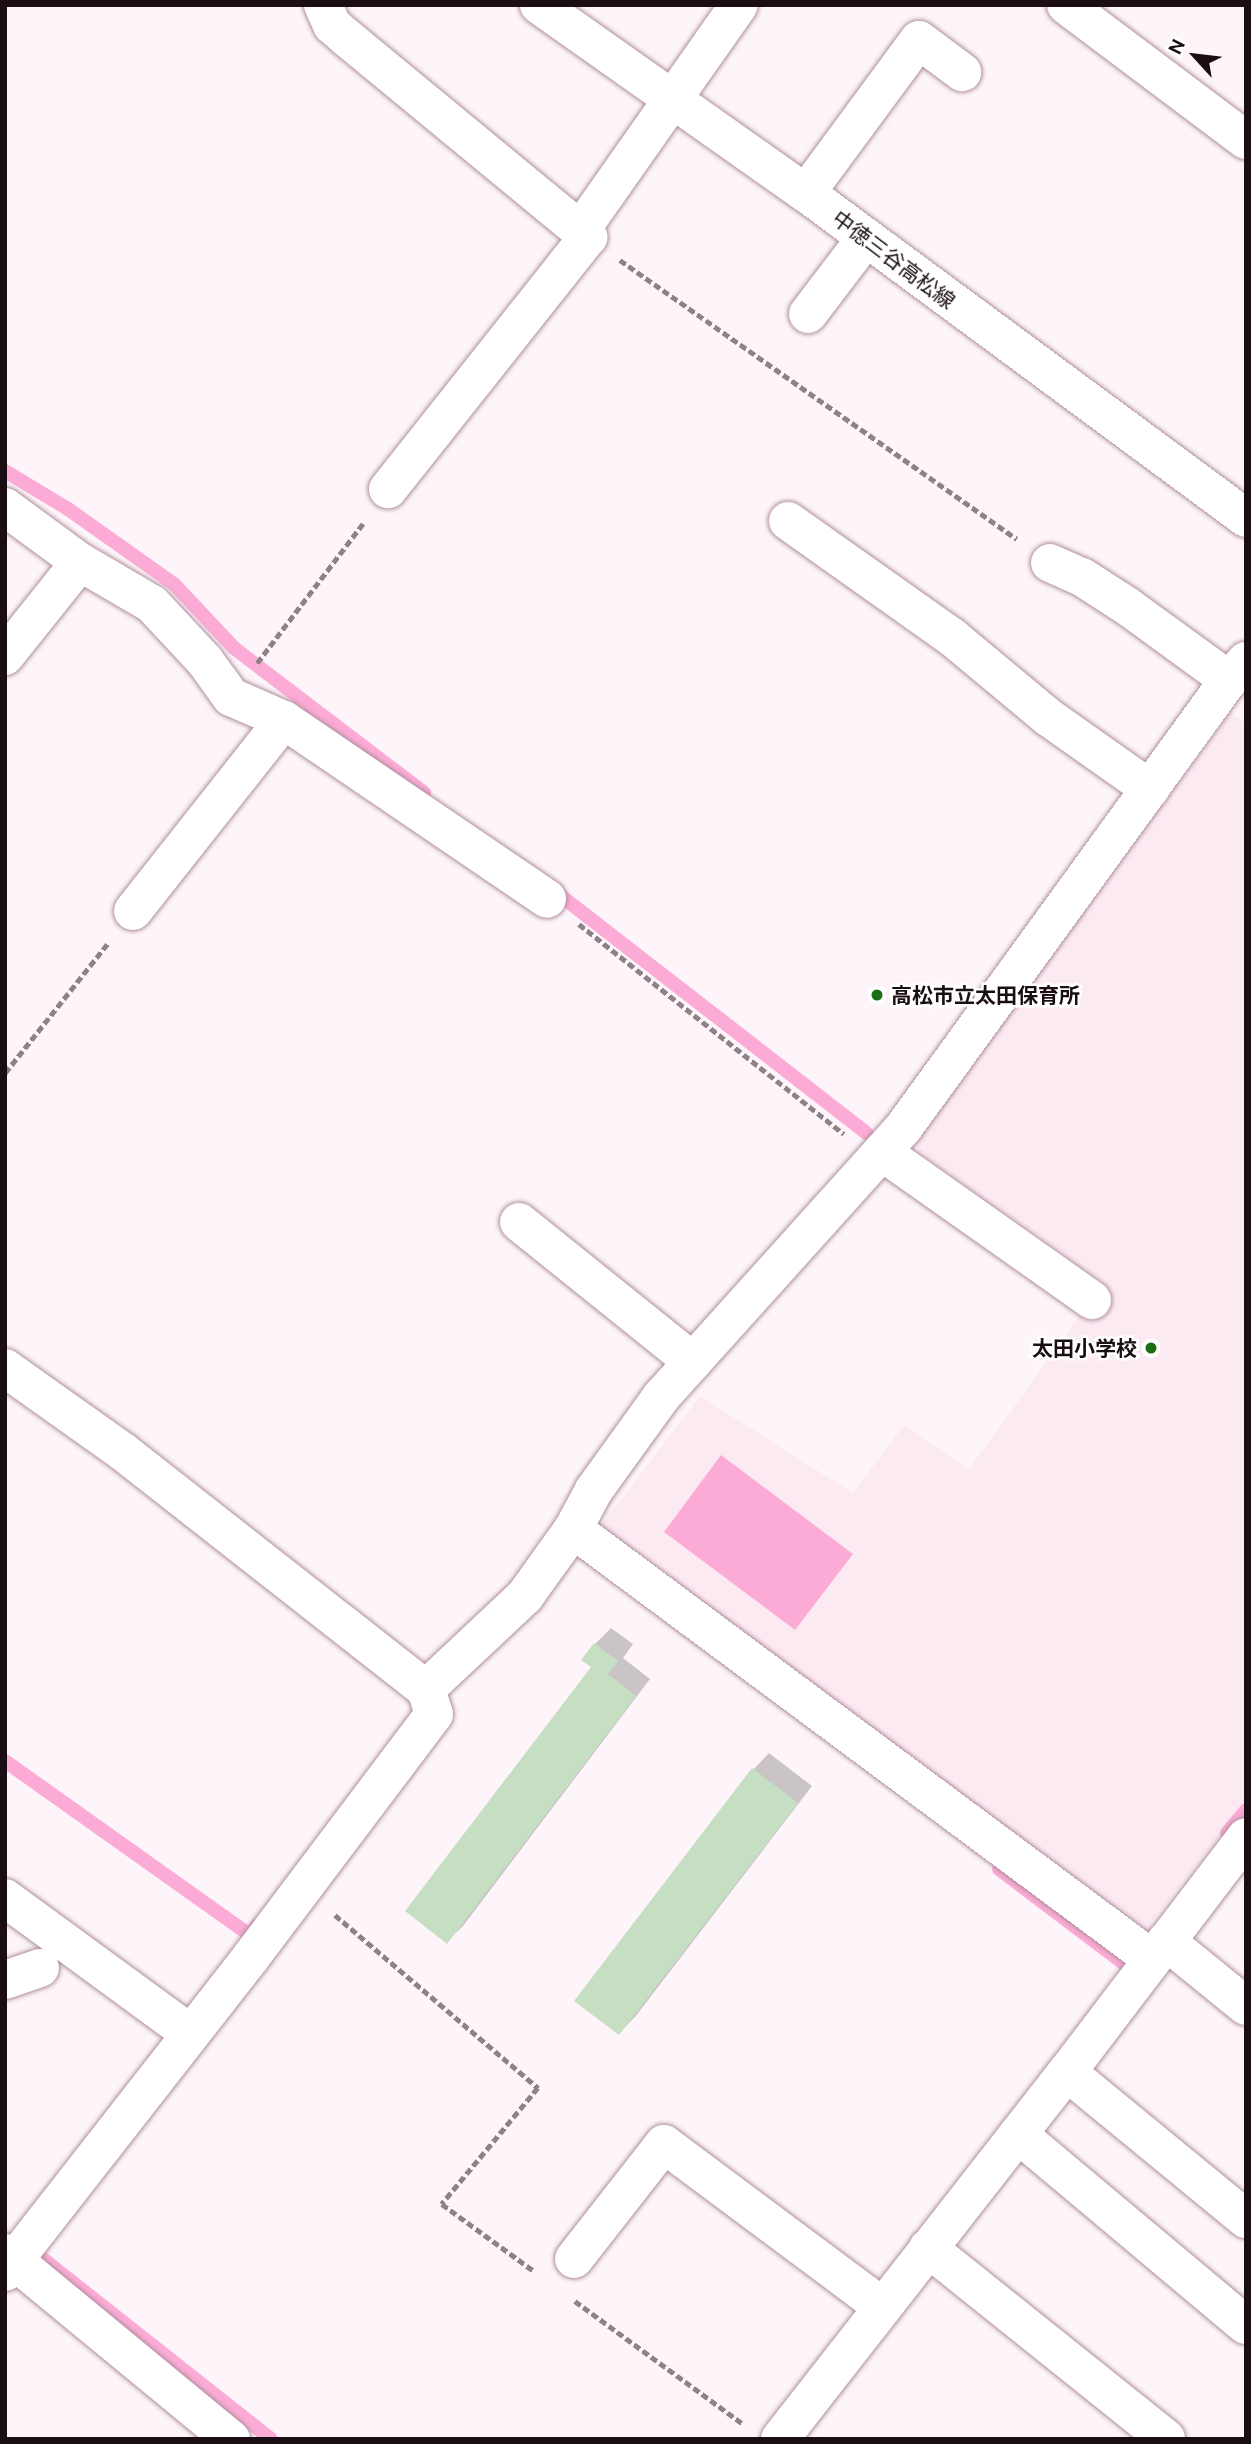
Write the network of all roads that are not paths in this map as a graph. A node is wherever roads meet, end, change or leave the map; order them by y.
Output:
1 (323, 5) edge
2 (539, 5) edge
3 (739, 5) edge
4 (1066, 5) edge
5 (962, 72) dead end
6 (674, 98) junction
7 (1246, 140) edge
8 (806, 193) junction
9 (584, 234) junction
10 (866, 238) junction
11 (808, 313) dead end
12 (388, 489) road end
13 (5, 507) edge
14 (1246, 518) edge
15 (788, 521) dead end
16 (80, 562) junction
17 (1050, 563) road end
18 (5, 656) edge
19 (1237, 670) edge
20 (284, 720) junction
21 (1150, 789) junction
22 (547, 899) road end
23 (133, 912) road end
24 (879, 1155) junction
25 (519, 1222) dead end
26 (1092, 1300) dead end
27 (693, 1362) junction
28 (5, 1368) edge
29 (573, 1529) junction
30 (426, 1689) junction
31 (1246, 1838) edge
32 (5, 1898) edge
33 (1159, 1950) junction
34 (1246, 2006) edge
35 (191, 2034) junction
36 (1067, 2072) junction
37 (1018, 2134) junction
38 (1246, 2219) edge
39 (928, 2248) junction
40 (8, 2262) edge
41 (560, 2276) road end
42 (883, 2307) junction
43 (1246, 2325) edge
44 (775, 2436) edge
45 (1157, 2436) edge
46 (231, 2439) edge

1 - 9 street
2 - 6 street, 中徳三谷高松線
3 - 6 street
4 - 7 street
5 - 8 street
6 - 8 street, 中徳三谷高松線
6 - 9 street
8 - 10 street, 中徳三谷高松線
9 - 12 street
10 - 11 street
10 - 14 street, 中徳三谷高松線
13 - 16 street
15 - 21 street
16 - 18 street
16 - 20 street
17 - 19 street
19 - 21 street
20 - 22 street
20 - 23 street
21 - 24 street
24 - 26 street
24 - 27 street
25 - 27 street
27 - 29 street
28 - 30 street
29 - 30 street
29 - 33 street
30 - 35 street
31 - 33 street
32 - 35 street
33 - 34 street
33 - 36 street
35 - 40 street
36 - 37 street
36 - 38 street
37 - 39 street
37 - 43 street
39 - 42 street
39 - 45 street
40 - 46 street
41 - 42 street
42 - 44 street

